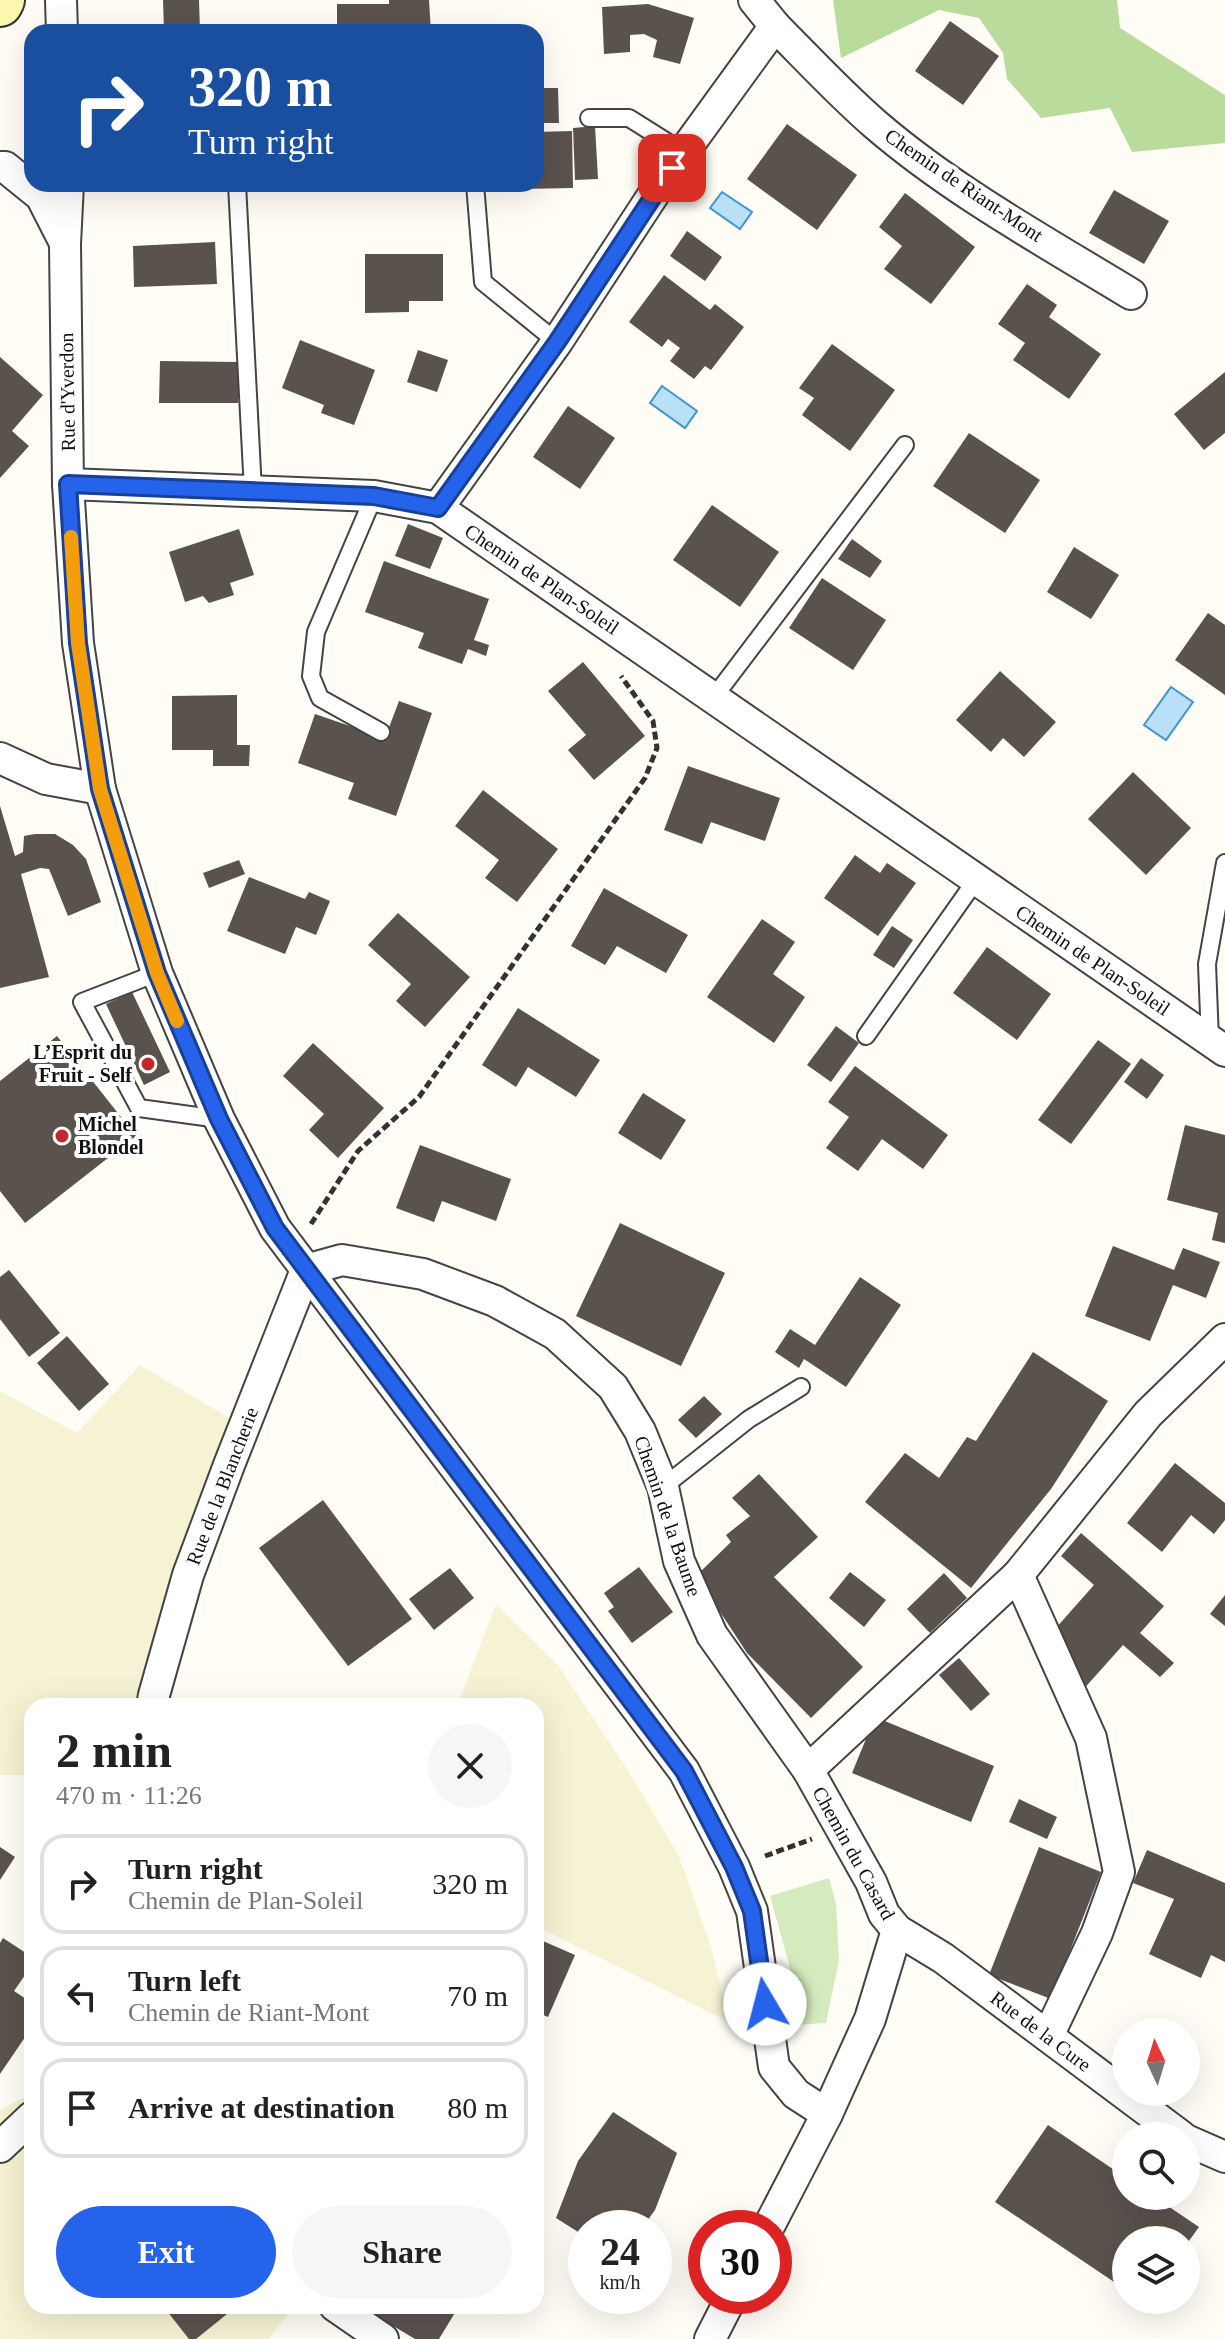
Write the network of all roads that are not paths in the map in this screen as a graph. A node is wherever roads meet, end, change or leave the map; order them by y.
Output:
1 (61, 0) edge
2 (754, 0) edge
3 (62, 24) edge
4 (775, 26) junction
5 (589, 118) dead end
6 (683, 152) junction
7 (0, 167) edge
8 (24, 182) edge
9 (36, 192) edge
10 (68, 192) edge
11 (237, 192) edge
12 (476, 192) edge
13 (65, 244) junction
14 (1131, 294) dead end
15 (557, 342) junction
16 (905, 445) dead end
17 (68, 484) junction
18 (253, 491) junction
19 (374, 496) junction
20 (438, 508) junction
21 (714, 697) junction
22 (381, 732) dead end
23 (0, 758) edge
24 (100, 789) junction
25 (1225, 863) edge
26 (976, 880) junction
27 (157, 973) junction
28 (866, 1036) dead end
29 (1218, 1046) edge
30 (219, 1119) junction
31 (306, 1270) junction
32 (1225, 1339) edge
33 (801, 1387) dead end
34 (663, 1487) junction
35 (1018, 1575) junction
36 (154, 1698) edge
37 (808, 1770) junction
38 (897, 1930) junction
39 (1048, 2036) junction
40 (827, 2114) junction
41 (1163, 2122) edge
42 (24, 2124) edge
43 (1200, 2145) edge
44 (0, 2147) edge
45 (1225, 2157) edge
46 (777, 2210) edge
47 (347, 2314) edge
48 (723, 2314) edge
49 (383, 2339) edge
50 (710, 2339) edge

1 - 3 street
2 - 4 street, Chemin de Riant-Mont
4 - 6 street
4 - 14 street, Chemin de Riant-Mont
5 - 6 lane
6 - 15 street
7 - 8 street, Rue d'Yverdon
9 - 13 street, Rue d'Yverdon
10 - 13 street, Rue d'Yverdon
11 - 18 lane
12 - 15 lane
13 - 17 street, Rue d'Yverdon
15 - 20 street
16 - 21 lane
17 - 18 street, Chemin de Plan-Soleil
17 - 24 street, Rue d'Yverdon
18 - 19 street, Chemin de Plan-Soleil
19 - 20 street, Chemin de Plan-Soleil
19 - 22 lane
20 - 21 street, Chemin de Plan-Soleil
21 - 26 street, Chemin de Plan-Soleil
23 - 24 street
24 - 27 street, Rue d'Yverdon
25 - 29 lane, Chemin de Plan-Soleil
26 - 28 lane
26 - 29 street, Chemin de Plan-Soleil
27 - 30 street, Rue d'Yverdon
27 - 30 lane
30 - 31 street, Rue d'Yverdon
31 - 34 street, Chemin de la Baume
31 - 36 street, Rue de la Blancherie
31 - 40 street, Rue d'Yverdon
32 - 35 street, Chemin du Casard
33 - 34 lane
34 - 37 street, Chemin de la Baume
35 - 37 street, Chemin du Casard
35 - 39 street
37 - 38 street, Chemin du Casard
38 - 39 street, Rue de la Cure
38 - 40 street, Chemin du Casard
39 - 41 street, Rue de la Cure
40 - 46 street
42 - 44 street
43 - 45 street, Rue de la Cure
47 - 49 street
48 - 50 street

